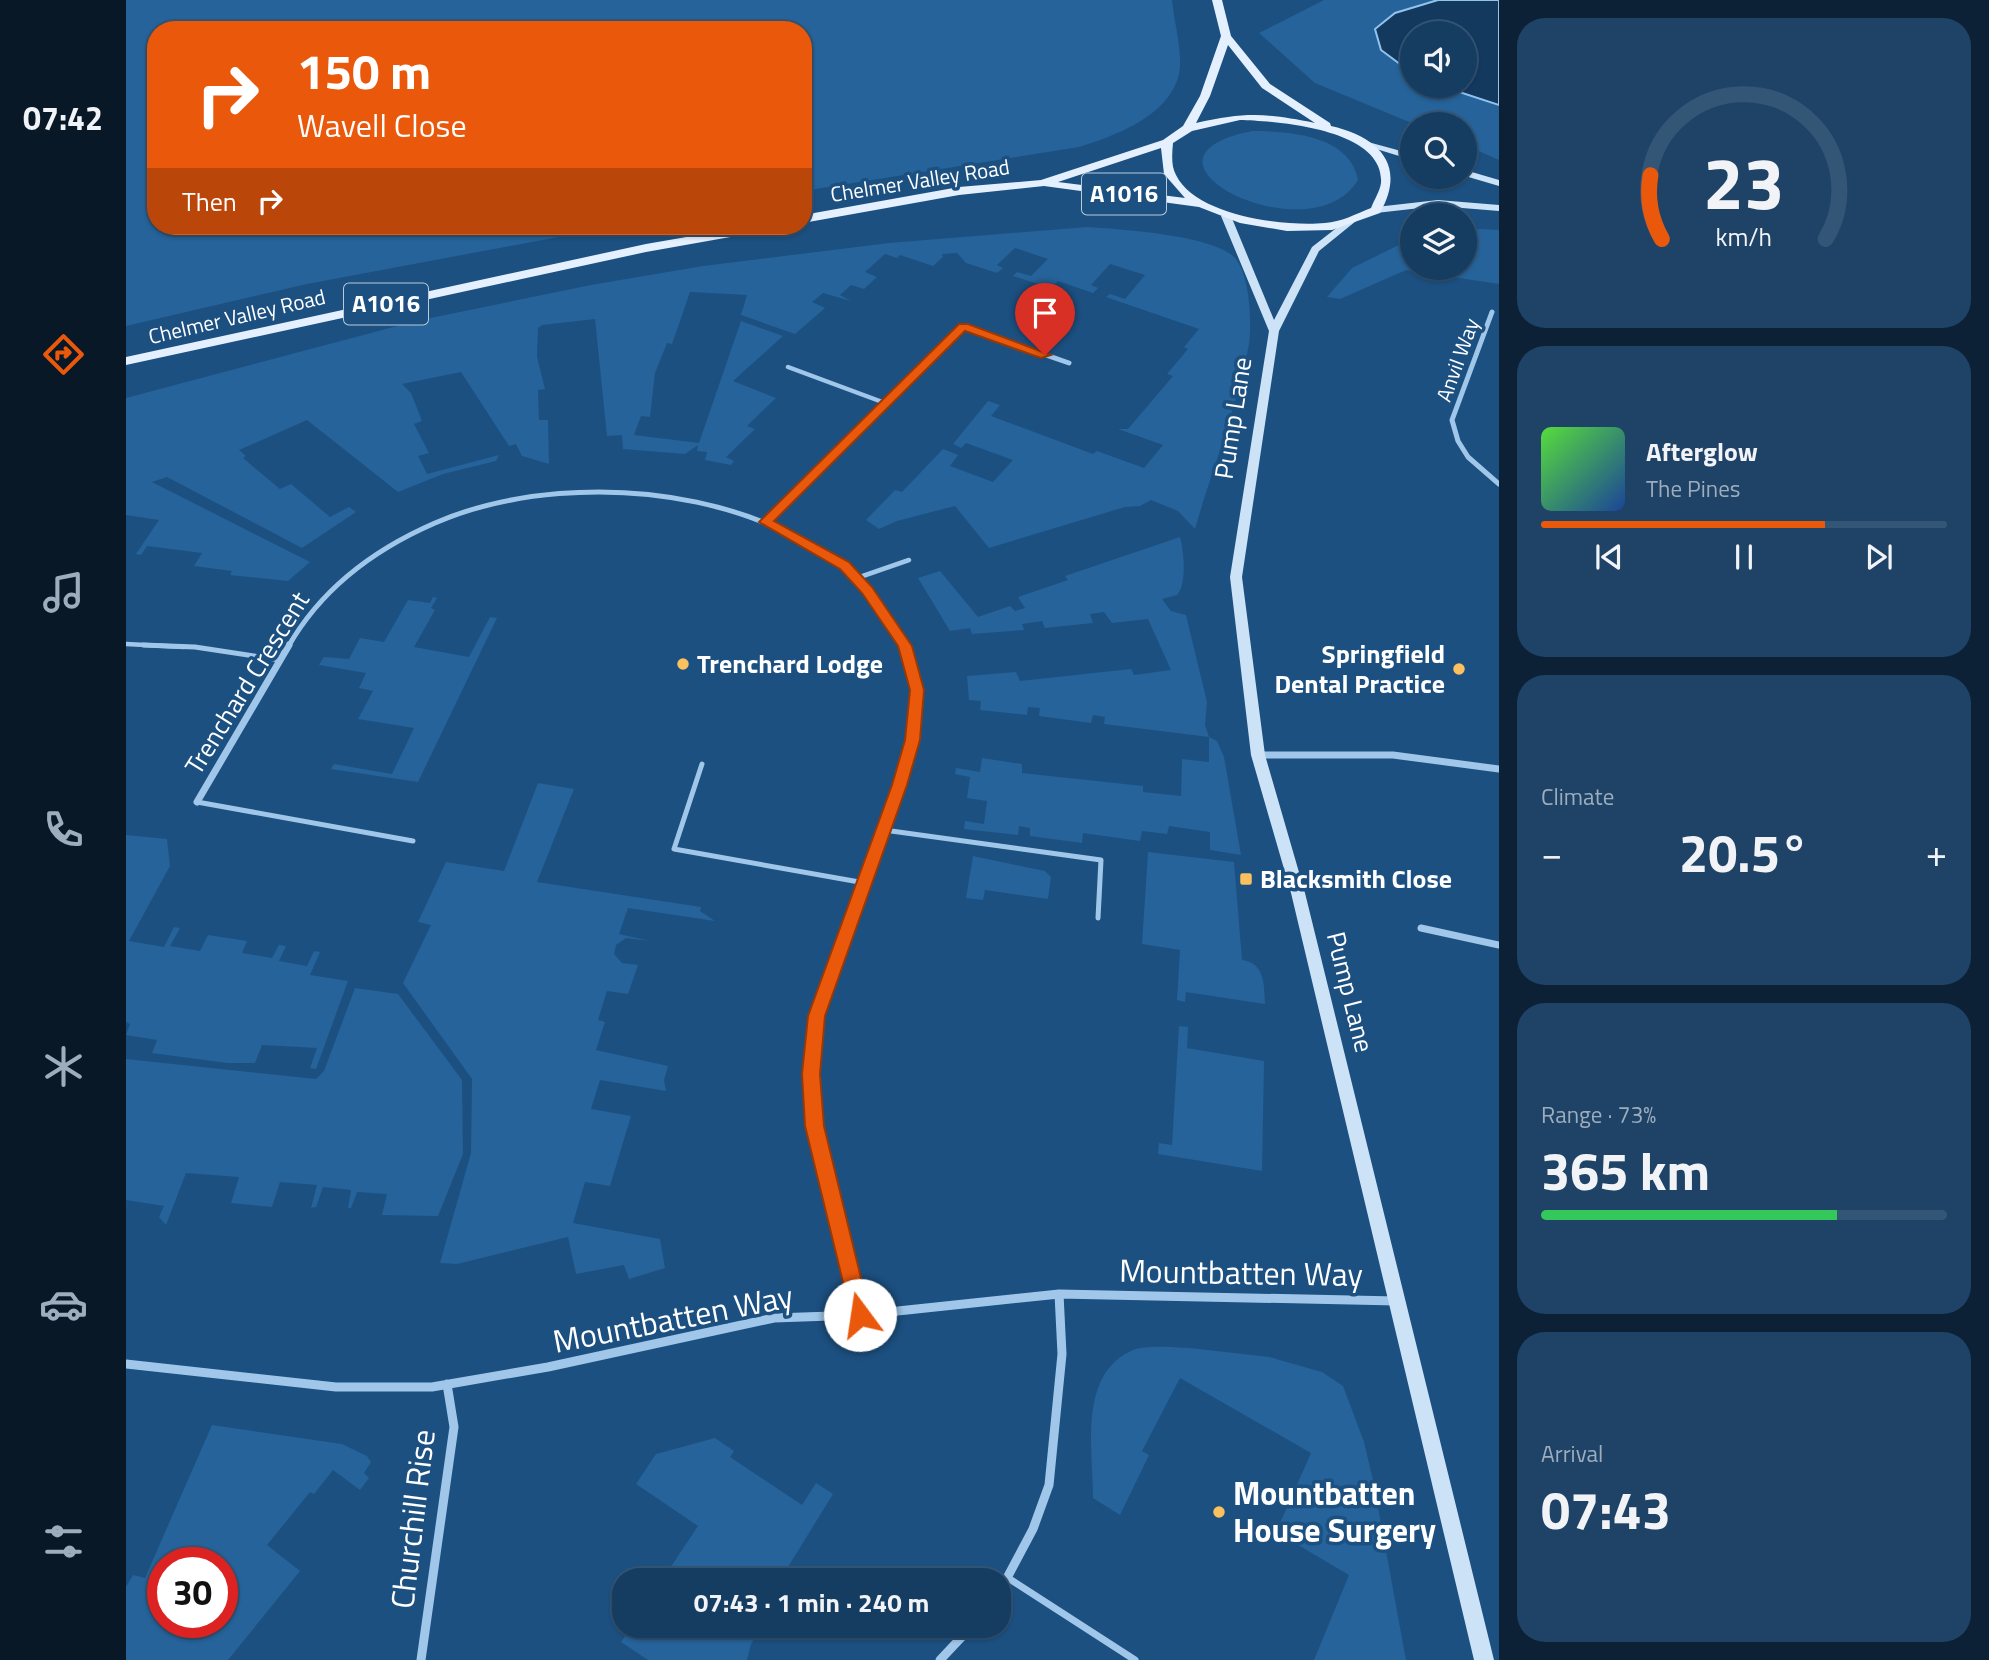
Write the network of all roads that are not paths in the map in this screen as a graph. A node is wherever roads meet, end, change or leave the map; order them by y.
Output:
1 (1217, 0) edge
2 (1226, 36) junction
3 (1188, 128) junction
4 (1334, 130) junction
5 (1360, 141) junction
6 (1167, 142) junction
7 (1400, 153) edge
8 (1477, 177) edge
9 (1042, 183) junction
10 (1499, 183) edge
11 (1205, 205) junction
12 (1499, 208) edge
13 (1376, 209) junction
14 (1226, 216) junction
15 (812, 217) edge
16 (1351, 221) junction
17 (719, 235) edge
18 (1492, 312) dead end
19 (1274, 331) junction
20 (126, 362) edge
21 (1069, 363) dead end
22 (788, 366) dead end
23 (886, 403) junction
24 (1499, 484) edge
25 (766, 522) junction
26 (909, 560) dead end
27 (857, 578) junction
28 (126, 644) edge
29 (280, 660) junction
30 (1258, 755) junction
31 (702, 764) dead end
32 (1499, 769) edge
33 (197, 802) joint
34 (884, 830) junction
35 (413, 841) dead end
36 (865, 883) junction
37 (1098, 918) dead end
38 (1422, 928) dead end
39 (1499, 945) edge
40 (1059, 1294) junction
41 (1398, 1301) junction
42 (860, 1315) junction
43 (126, 1364) edge
44 (447, 1384) junction
45 (1011, 1572) edge
46 (1011, 1580) edge
47 (961, 1638) edge
48 (421, 1660) edge
49 (940, 1660) edge
50 (1135, 1660) edge
51 (1486, 1660) edge

1 - 2 main road, A1016
2 - 3 main road, A1016
2 - 4 main road, A1016
3 - 4 main road, A1016
3 - 6 main road, A1016
4 - 5 main road, A1016
5 - 7 street
5 - 13 main road, A1016
6 - 9 main road, Chelmer Valley Road / A1016
6 - 11 main road, A1016
8 - 10 street
9 - 11 main road, Chelmer Valley Road / A1016
9 - 15 main road, Chelmer Valley Road / A1016
11 - 14 main road, A1016
12 - 13 street
13 - 16 main road, A1016
14 - 16 main road, A1016
14 - 19 street, Pump Lane
16 - 19 street, Pump Lane
17 - 20 main road, Chelmer Valley Road / A1016
18 - 24 street, Anvil Way
19 - 30 street, Pump Lane
21 - 23 street
22 - 23 lane
23 - 25 street
25 - 27 street, Trenchard Crescent
25 - 29 street, Trenchard Crescent
26 - 27 lane
27 - 34 street, Trenchard Crescent
28 - 29 lane
29 - 33 street, Trenchard Crescent
30 - 32 street
30 - 41 street, Pump Lane
31 - 36 lane
33 - 35 lane
34 - 36 street, Trenchard Crescent
34 - 37 lane
36 - 42 street, Trenchard Crescent
38 - 39 street
40 - 41 street, Mountbatten Way
40 - 42 street, Mountbatten Way
40 - 45 street
41 - 51 street, Pump Lane
42 - 44 street, Mountbatten Way
43 - 44 street, Mountbatten Way
44 - 48 street, Churchill Rise
46 - 50 lane
47 - 49 street

